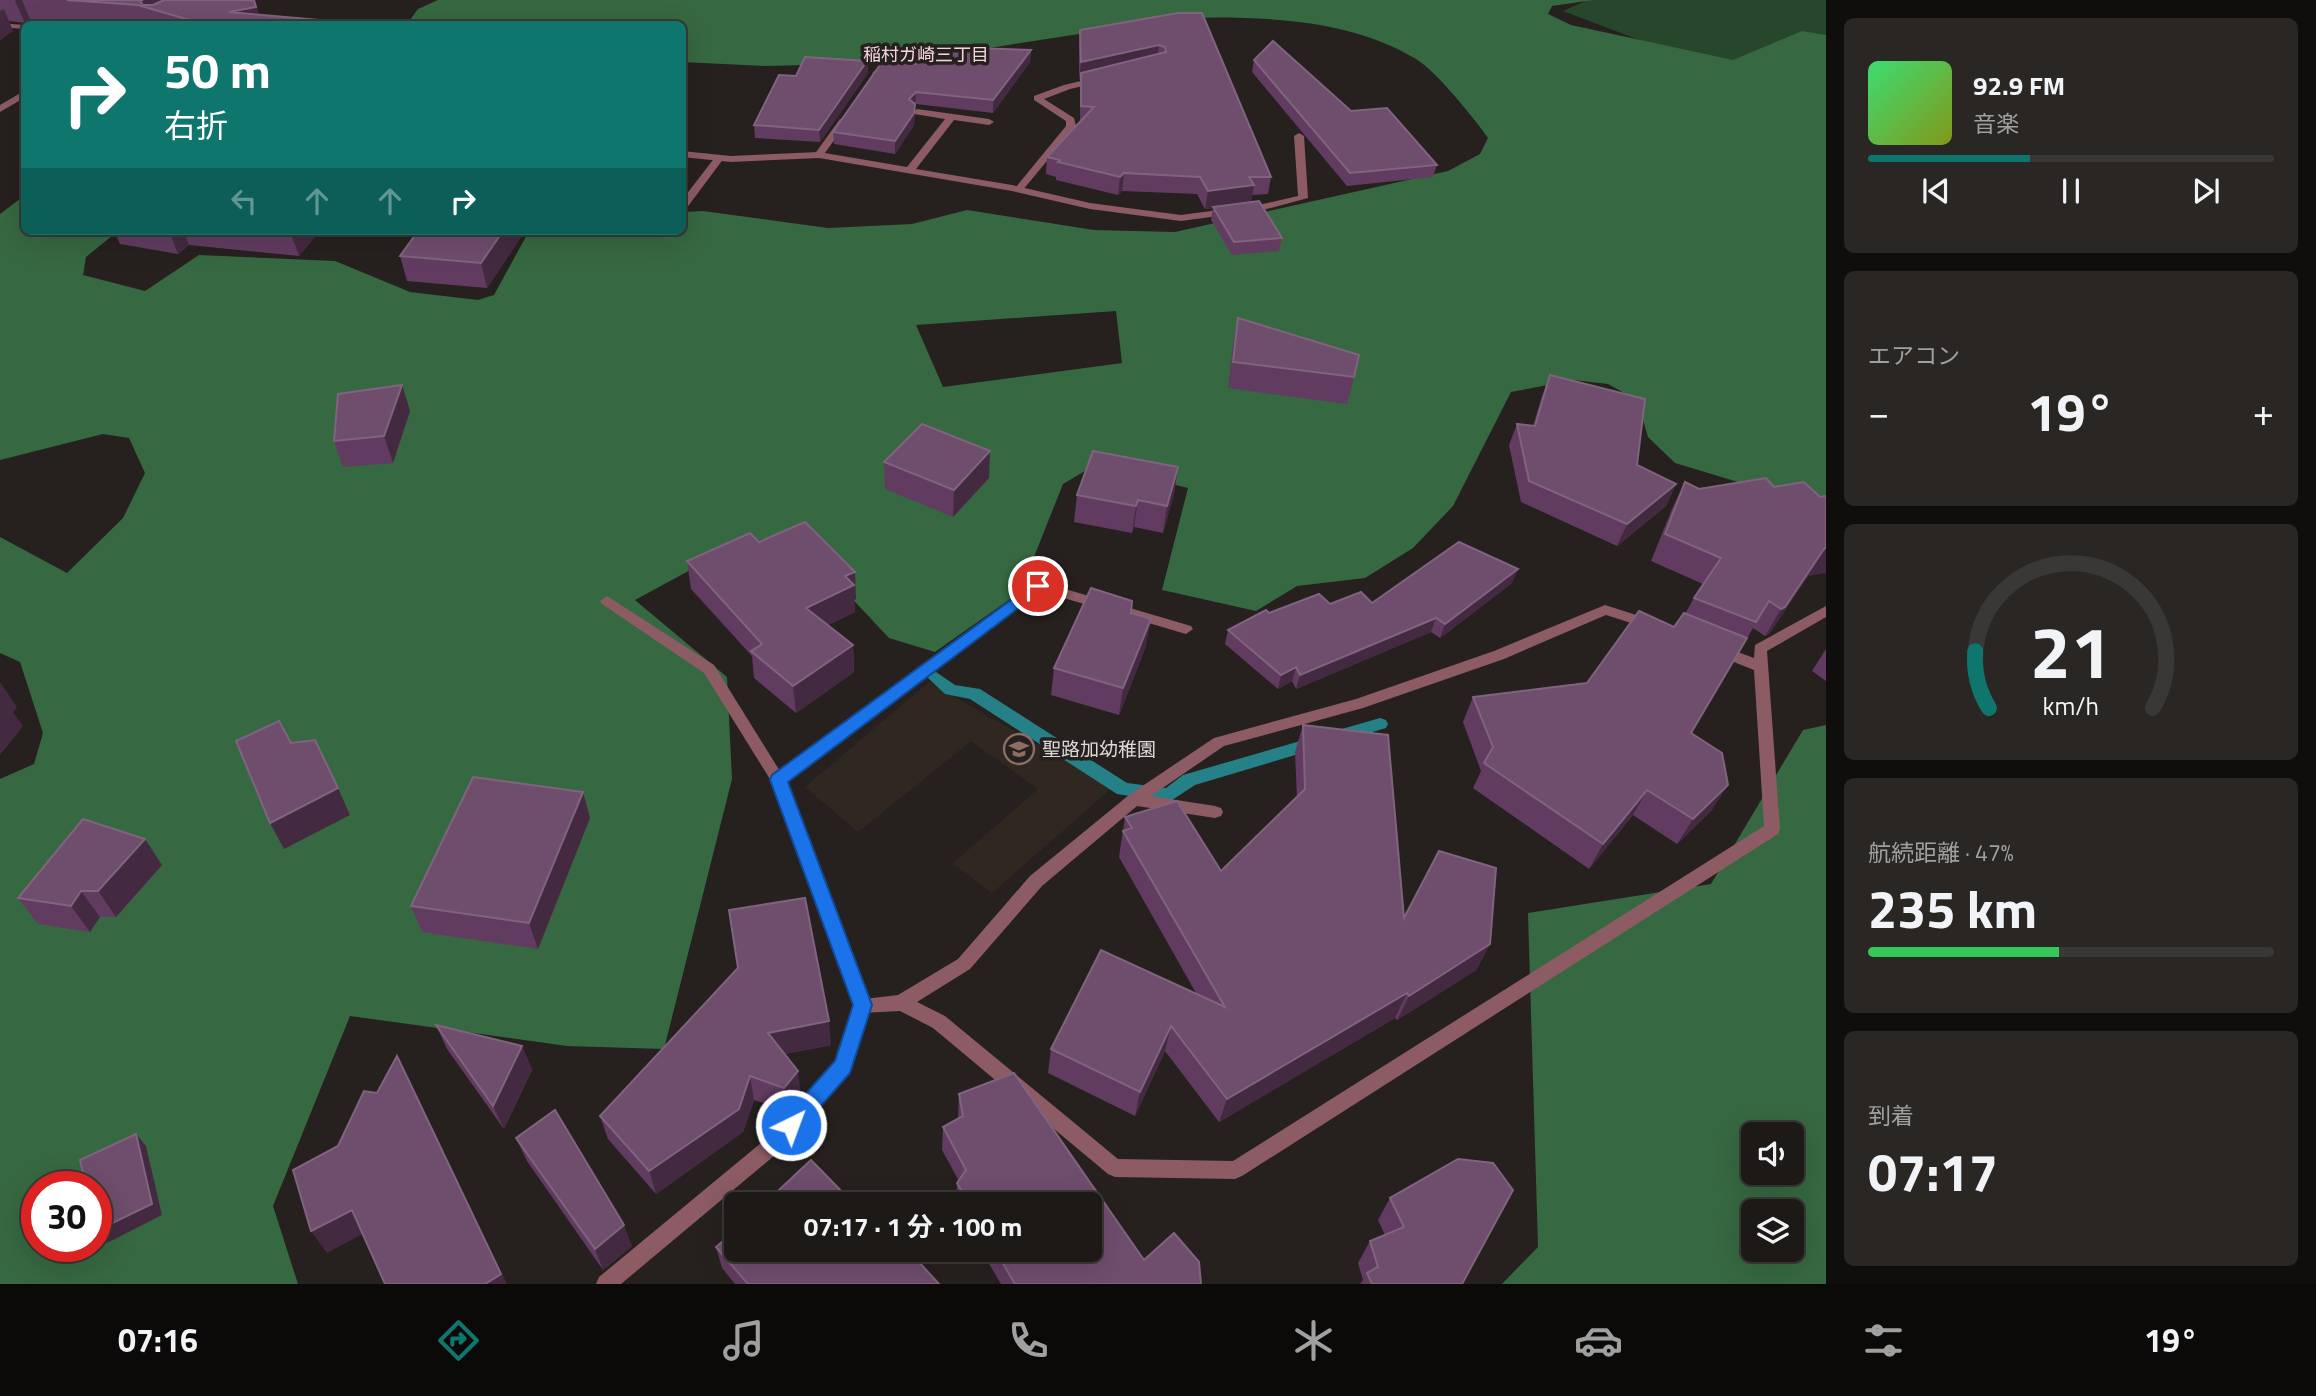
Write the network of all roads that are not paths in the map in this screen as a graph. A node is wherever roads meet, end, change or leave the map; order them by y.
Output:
1 (0, 25) edge
2 (21, 27) edge
3 (901, 57) dead end
4 (1106, 78) edge
5 (871, 80) edge
6 (21, 96) edge
7 (0, 109) edge
8 (917, 111) edge
9 (849, 112) edge
10 (951, 117) junction
11 (989, 122) dead end
12 (1299, 136) dead end
13 (686, 154) edge
14 (820, 155) junction
15 (719, 158) junction
16 (910, 170) junction
17 (1019, 189) junction
18 (686, 202) edge
19 (607, 601) dead end
20 (1826, 611) edge
21 (1186, 629) dead end
22 (1671, 631) edge
23 (1710, 646) edge
24 (1761, 667) junction
25 (778, 780) junction
26 (1133, 799) junction
27 (1215, 812) dead end
28 (901, 1003) junction
29 (862, 1005) junction
30 (606, 1284) edge

1 - 2 street
3 - 5 street
4 - 17 street
6 - 7 street
8 - 10 street
9 - 14 street
10 - 11 street
10 - 16 street
12 - 17 street
13 - 15 street
14 - 15 street
14 - 16 street
15 - 18 street
16 - 17 street
19 - 25 street
20 - 24 street
21 - 25 street
22 - 26 street
23 - 24 street
24 - 28 street
25 - 29 street
26 - 27 street
26 - 28 street
28 - 29 street
29 - 30 street

